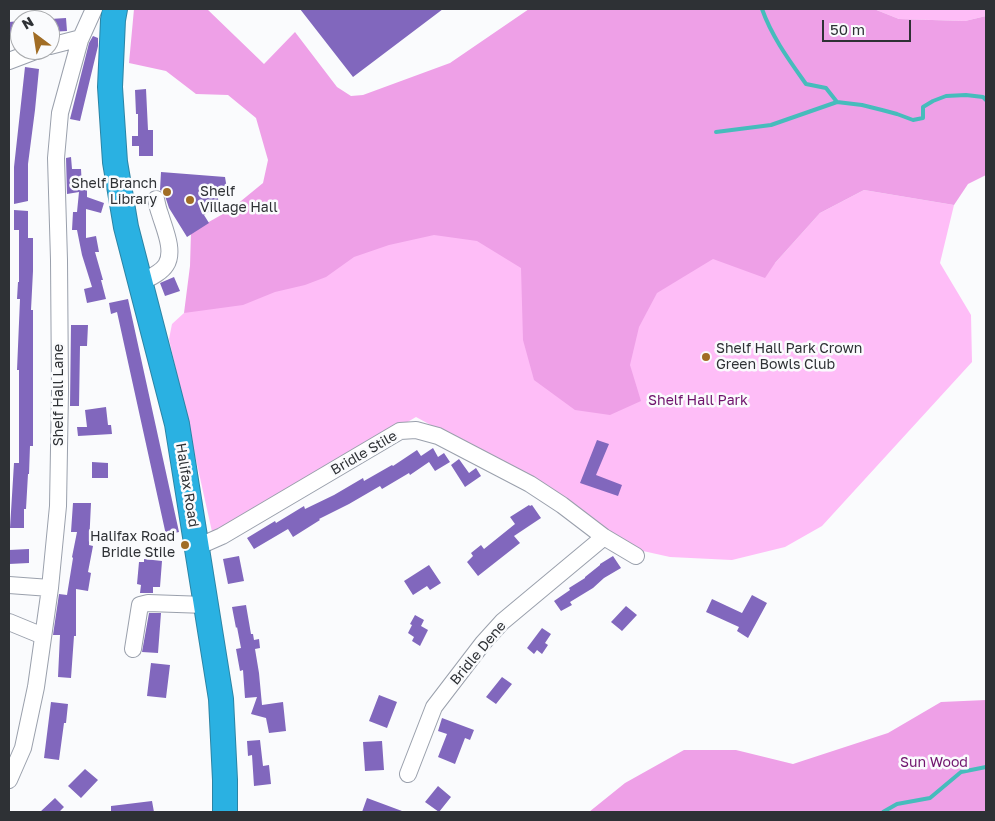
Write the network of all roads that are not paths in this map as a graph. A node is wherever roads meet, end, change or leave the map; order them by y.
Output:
1 (94, 9) edge
2 (115, 9) edge
3 (81, 38) junction
4 (60, 43) edge
5 (156, 199) dead end
6 (140, 283) junction
7 (604, 537) junction
8 (197, 547) junction
9 (636, 556) dead end
10 (9, 584) edge
11 (50, 588) junction
12 (206, 605) junction
13 (9, 622) edge
14 (43, 636) junction
15 (133, 649) dead end
16 (408, 774) dead end
17 (9, 780) edge
18 (225, 812) edge

1 - 3 street, Shelf Hall Lane
2 - 6 highway, Halifax Road
3 - 4 street
3 - 11 street, Shelf Hall Lane
5 - 6 street
6 - 8 highway, Halifax Road
7 - 8 street, Bridle Stile
7 - 9 street, Bridle Stile
7 - 16 street, Bridle Dene
8 - 12 highway, Halifax Road
10 - 11 street
11 - 14 street, Shelf Hall Lane
12 - 15 street
12 - 18 highway, Halifax Road
13 - 14 street
14 - 17 street, Shelf Hall Lane

